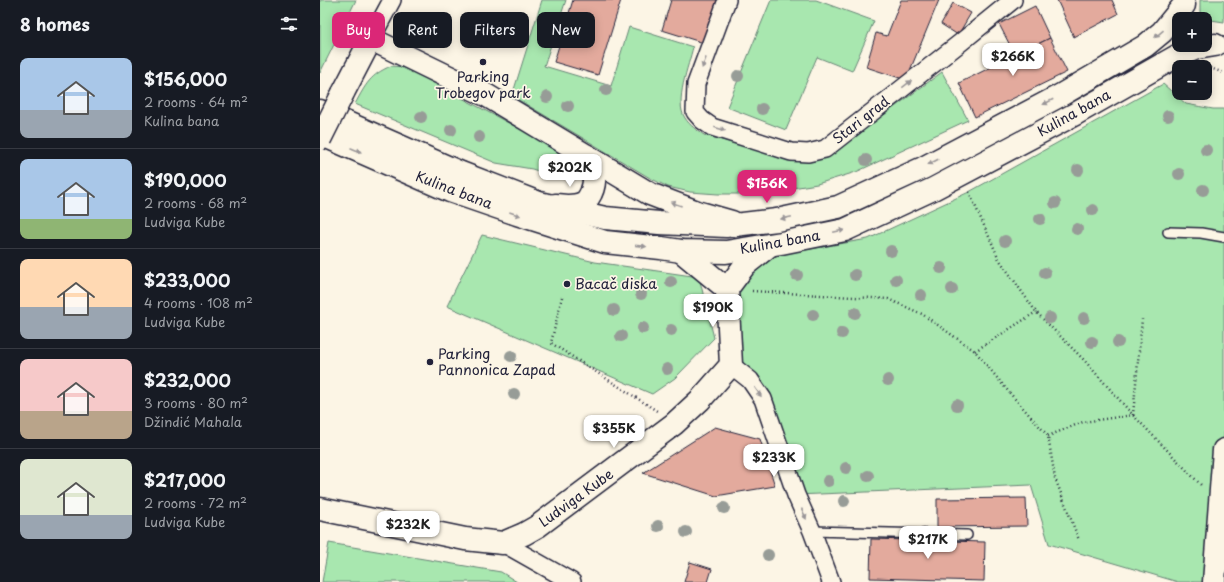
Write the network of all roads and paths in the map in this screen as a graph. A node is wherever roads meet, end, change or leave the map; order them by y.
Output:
1 (392, 0) edge
2 (727, 0) edge
3 (1013, 0) edge
4 (1186, 8) edge
5 (385, 14) edge
6 (385, 45) edge
7 (1218, 45) edge
8 (367, 48) edge
9 (320, 111) edge
10 (320, 134) edge
11 (320, 139) edge
12 (586, 156) junction
13 (969, 192) dead end
14 (539, 203) junction
15 (740, 225) junction
16 (1168, 232) dead end
17 (1224, 237) edge
18 (770, 245) junction
19 (681, 251) junction
20 (727, 289) junction
21 (562, 297) dead end
22 (1036, 312) junction
23 (1142, 318) dead end
24 (975, 351) junction
25 (731, 365) junction
26 (1133, 415) junction
27 (674, 424) junction
28 (1048, 436) junction
29 (1224, 450) edge
30 (1220, 506) junction
31 (320, 509) edge
32 (812, 531) junction
33 (967, 535) dead end
34 (1080, 540) dead end
35 (503, 543) junction
36 (572, 582) edge
37 (830, 582) edge
38 (1214, 582) edge

1 - 5 street
2 -> 3 street, Stari grad
4 -> 15 main road, Kulina bana
6 - 12 main road
18 -> 7 main road, Kulina bana
8 - 11 main road, bridge
9 - 14 main road, Kulina bana
10 -> 19 main road, Kulina bana
12 - 14 main road
15 -> 12 main road
13 - 22 path
14 - 15 main road, Kulina bana
16 - 17 lane
18 - 19 main road, Kulina bana
18 - 20 main road
19 - 20 main road
20 - 24 path
20 - 25 main road
21 - 27 path
22 - 24 path
22 - 26 path
23 - 26 path
24 - 28 path
25 - 27 main road, Ludviga Kube
25 -> 32 street
26 - 28 path
26 - 30 path
27 - 35 main road, Ludviga Kube
28 - 34 path
29 - 30 main road
30 - 38 main road
31 - 35 main road
32 - 33 lane
32 - 37 street
35 - 36 street

